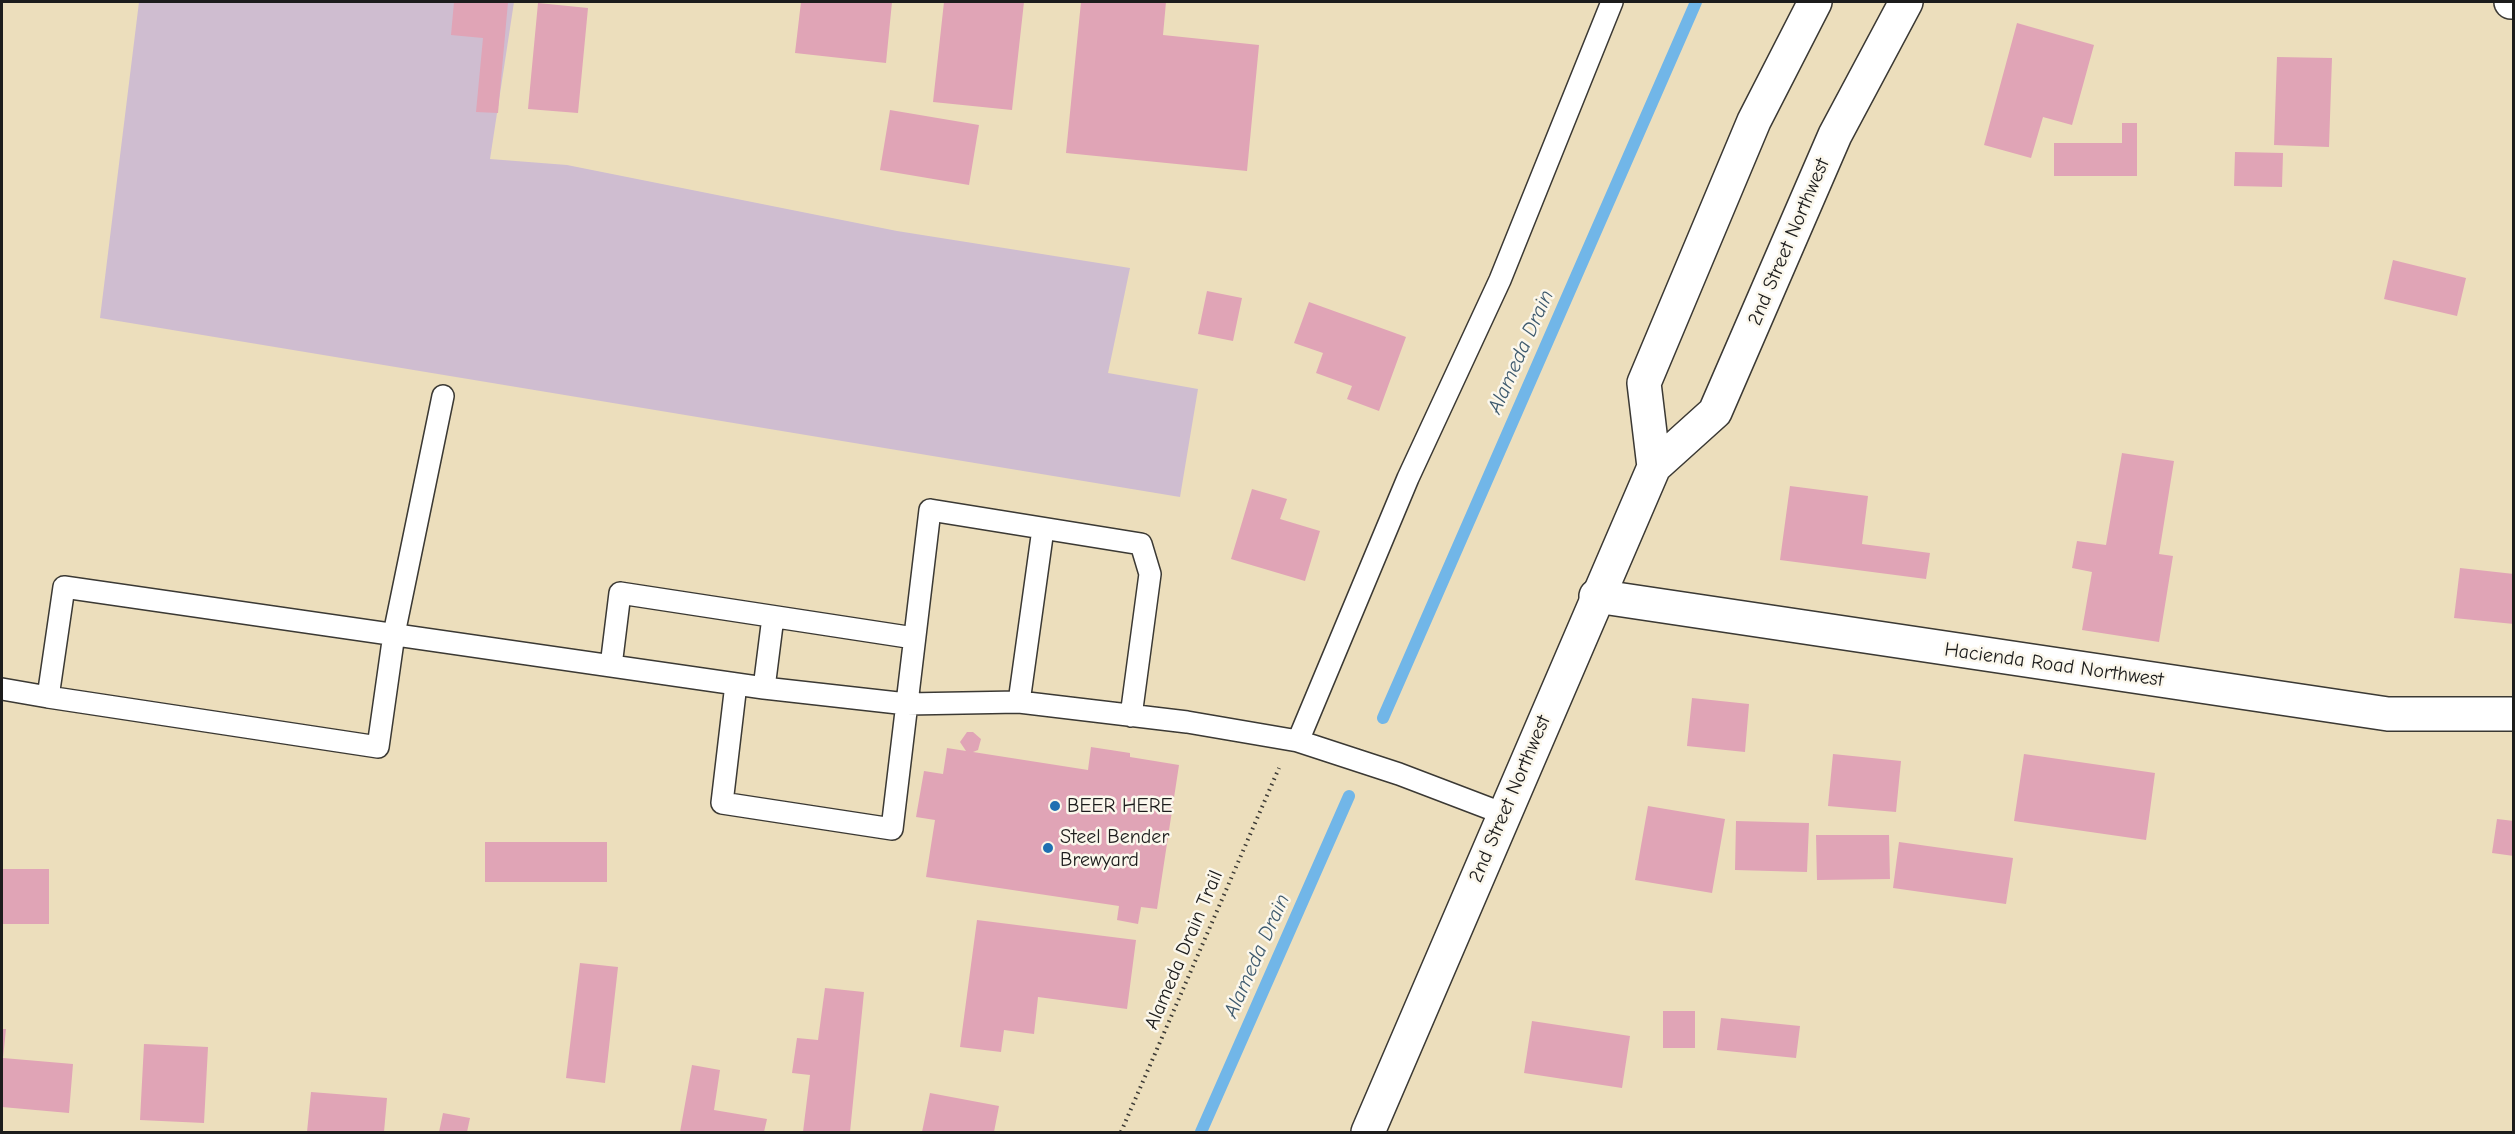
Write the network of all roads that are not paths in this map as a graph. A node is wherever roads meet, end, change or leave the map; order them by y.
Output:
1 (1612, 2) edge
2 (1815, 2) edge
3 (1906, 2) edge
4 (444, 396) dead end
5 (1654, 467) junction
6 (1043, 529) junction
7 (1596, 596) junction
8 (773, 617) junction
9 (394, 634) junction
10 (914, 638) junction
11 (611, 666) junction
12 (736, 684) junction
13 (764, 688) junction
14 (2, 689) edge
15 (48, 697) junction
16 (1019, 702) junction
17 (907, 704) junction
18 (2514, 714) edge
19 (1131, 716) junction
20 (1298, 741) junction
21 (1504, 814) junction
22 (1368, 1132) edge

1 - 20 lane
2 - 5 main road
3 - 5 main road, 2nd Street Northwest
4 - 9 lane
5 - 7 main road, 2nd Street Northwest
6 - 10 lane
6 - 16 lane
6 - 19 lane
7 - 18 main road, Hacienda Road Northwest
7 - 21 main road, 2nd Street Northwest
8 - 10 lane
8 - 11 lane
8 - 13 lane
9 - 11 lane
9 - 15 lane
9 - 15 lane
10 - 17 lane
11 - 12 lane
12 - 13 lane
12 - 17 lane
13 - 17 lane
14 - 15 lane
16 - 17 lane
16 - 19 lane
19 - 20 lane
20 - 21 lane
21 - 22 main road, 2nd Street Northwest

